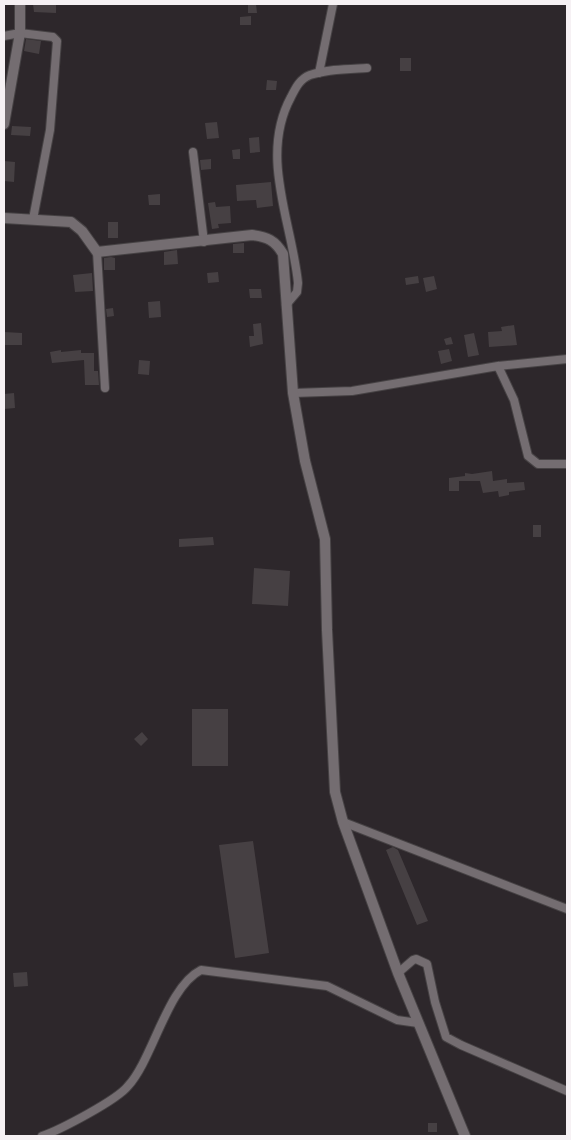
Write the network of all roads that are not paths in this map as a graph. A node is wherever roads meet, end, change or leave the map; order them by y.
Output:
1 (20, 4) edge
2 (333, 4) edge
3 (20, 33) junction
4 (4, 36) edge
5 (367, 68) dead end
6 (319, 73) junction
7 (4, 124) edge
8 (193, 152) dead end
9 (4, 218) edge
10 (33, 219) junction
11 (204, 242) junction
12 (97, 252) junction
13 (286, 305) junction
14 (567, 359) edge
15 (498, 366) junction
16 (105, 388) dead end
17 (293, 393) junction
18 (567, 464) edge
19 (343, 822) junction
20 (567, 909) edge
21 (398, 973) junction
22 (418, 1023) junction
23 (567, 1092) edge
24 (42, 1136) edge
25 (465, 1136) edge

1 - 3 street
2 - 6 street
3 - 4 street
3 - 7 street
3 - 10 street
5 - 6 street
6 - 13 street
8 - 11 street
9 - 10 street
10 - 12 street
11 - 12 street
11 - 13 street
12 - 16 street
13 - 17 street
14 - 15 street
15 - 17 street
15 - 18 street
17 - 19 street
19 - 20 street
19 - 21 street
21 - 22 street
21 - 23 street
22 - 24 street
22 - 25 street

